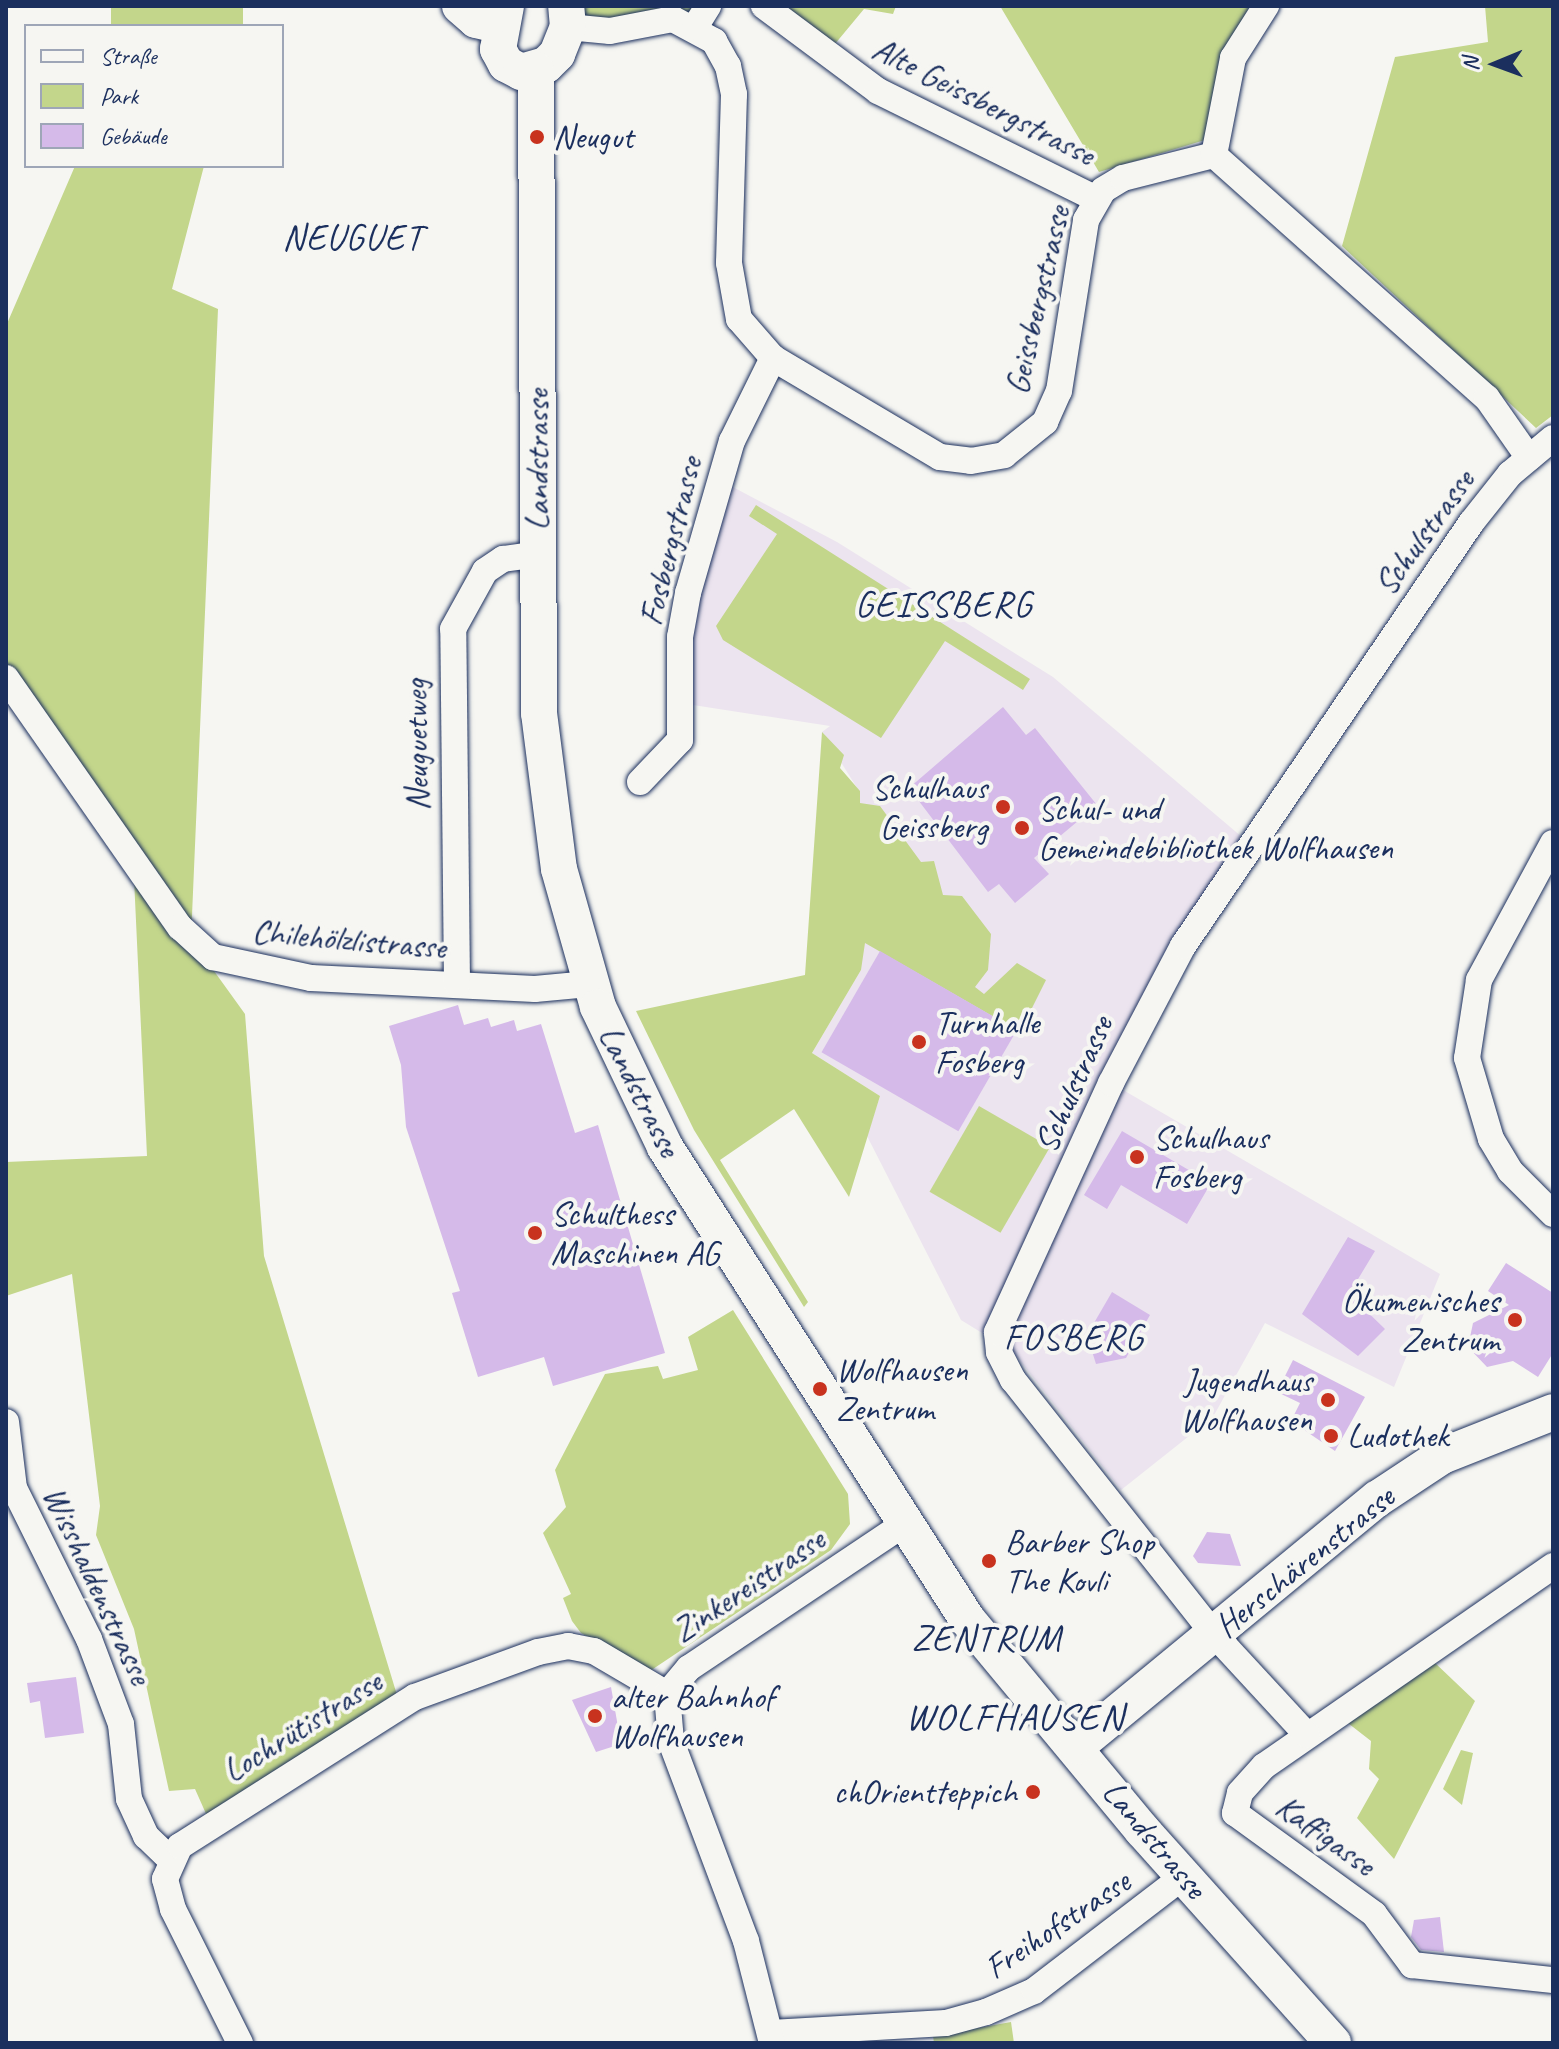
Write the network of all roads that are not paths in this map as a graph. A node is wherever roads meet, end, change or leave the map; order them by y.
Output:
1 (460, 6) edge
2 (764, 6) edge
3 (1266, 6) edge
4 (502, 16) edge
5 (702, 16) edge
6 (567, 17) edge
7 (536, 70) junction
8 (1214, 155) junction
9 (1097, 199) junction
10 (773, 358) junction
11 (1553, 438) edge
12 (1529, 458) junction
13 (537, 554) junction
14 (6, 678) edge
15 (640, 782) dead end
16 (1553, 843) edge
17 (457, 984) junction
18 (589, 984) junction
19 (1553, 1214) edge
20 (1553, 1412) edge
21 (6, 1422) edge
22 (903, 1525) junction
23 (1553, 1566) edge
24 (1213, 1633) junction
25 (667, 1694) junction
26 (1307, 1735) junction
27 (1077, 1746) junction
28 (170, 1859) junction
29 (1184, 1876) junction
30 (1553, 1980) edge
31 (772, 2038) edge
32 (240, 2043) edge
33 (1333, 2043) edge

1 - 4 main road
2 - 9 street, Alte Geissbergstrasse
3 - 8 street
4 - 7 main road
5 - 6 street, Geissbergstrasse
5 - 10 street, Geissbergstrasse
6 - 7 main road
7 - 13 main road, Landstrasse
8 - 9 street, Geissbergstrasse
8 - 12 street
9 - 10 street, Geissbergstrasse
10 - 15 street, Fosbergstrasse
11 - 12 street, Schulstrasse
12 - 24 street, Schulstrasse
13 - 17 street, Neuguetweg
13 - 18 main road, Landstrasse
14 - 17 street, Chilehölzlistrasse
16 - 19 street
17 - 18 street, Chilehölzlistrasse
18 - 22 main road, Landstrasse
20 - 24 main road, Herschärenstrasse
21 - 28 street, Wisshaldenstrasse
22 - 25 street, Zinkereistrasse
22 - 27 main road, Landstrasse
23 - 26 street
24 - 26 street, Schulstrasse
24 - 27 main road, Herschärenstrasse
25 - 28 street, Lochrütistrasse
25 - 31 street, Zinkereistrasse
26 - 30 street, Kaffigasse
27 - 29 main road, Landstrasse
28 - 32 street
29 - 31 street, Freihofstrasse
29 - 33 main road, Landstrasse

